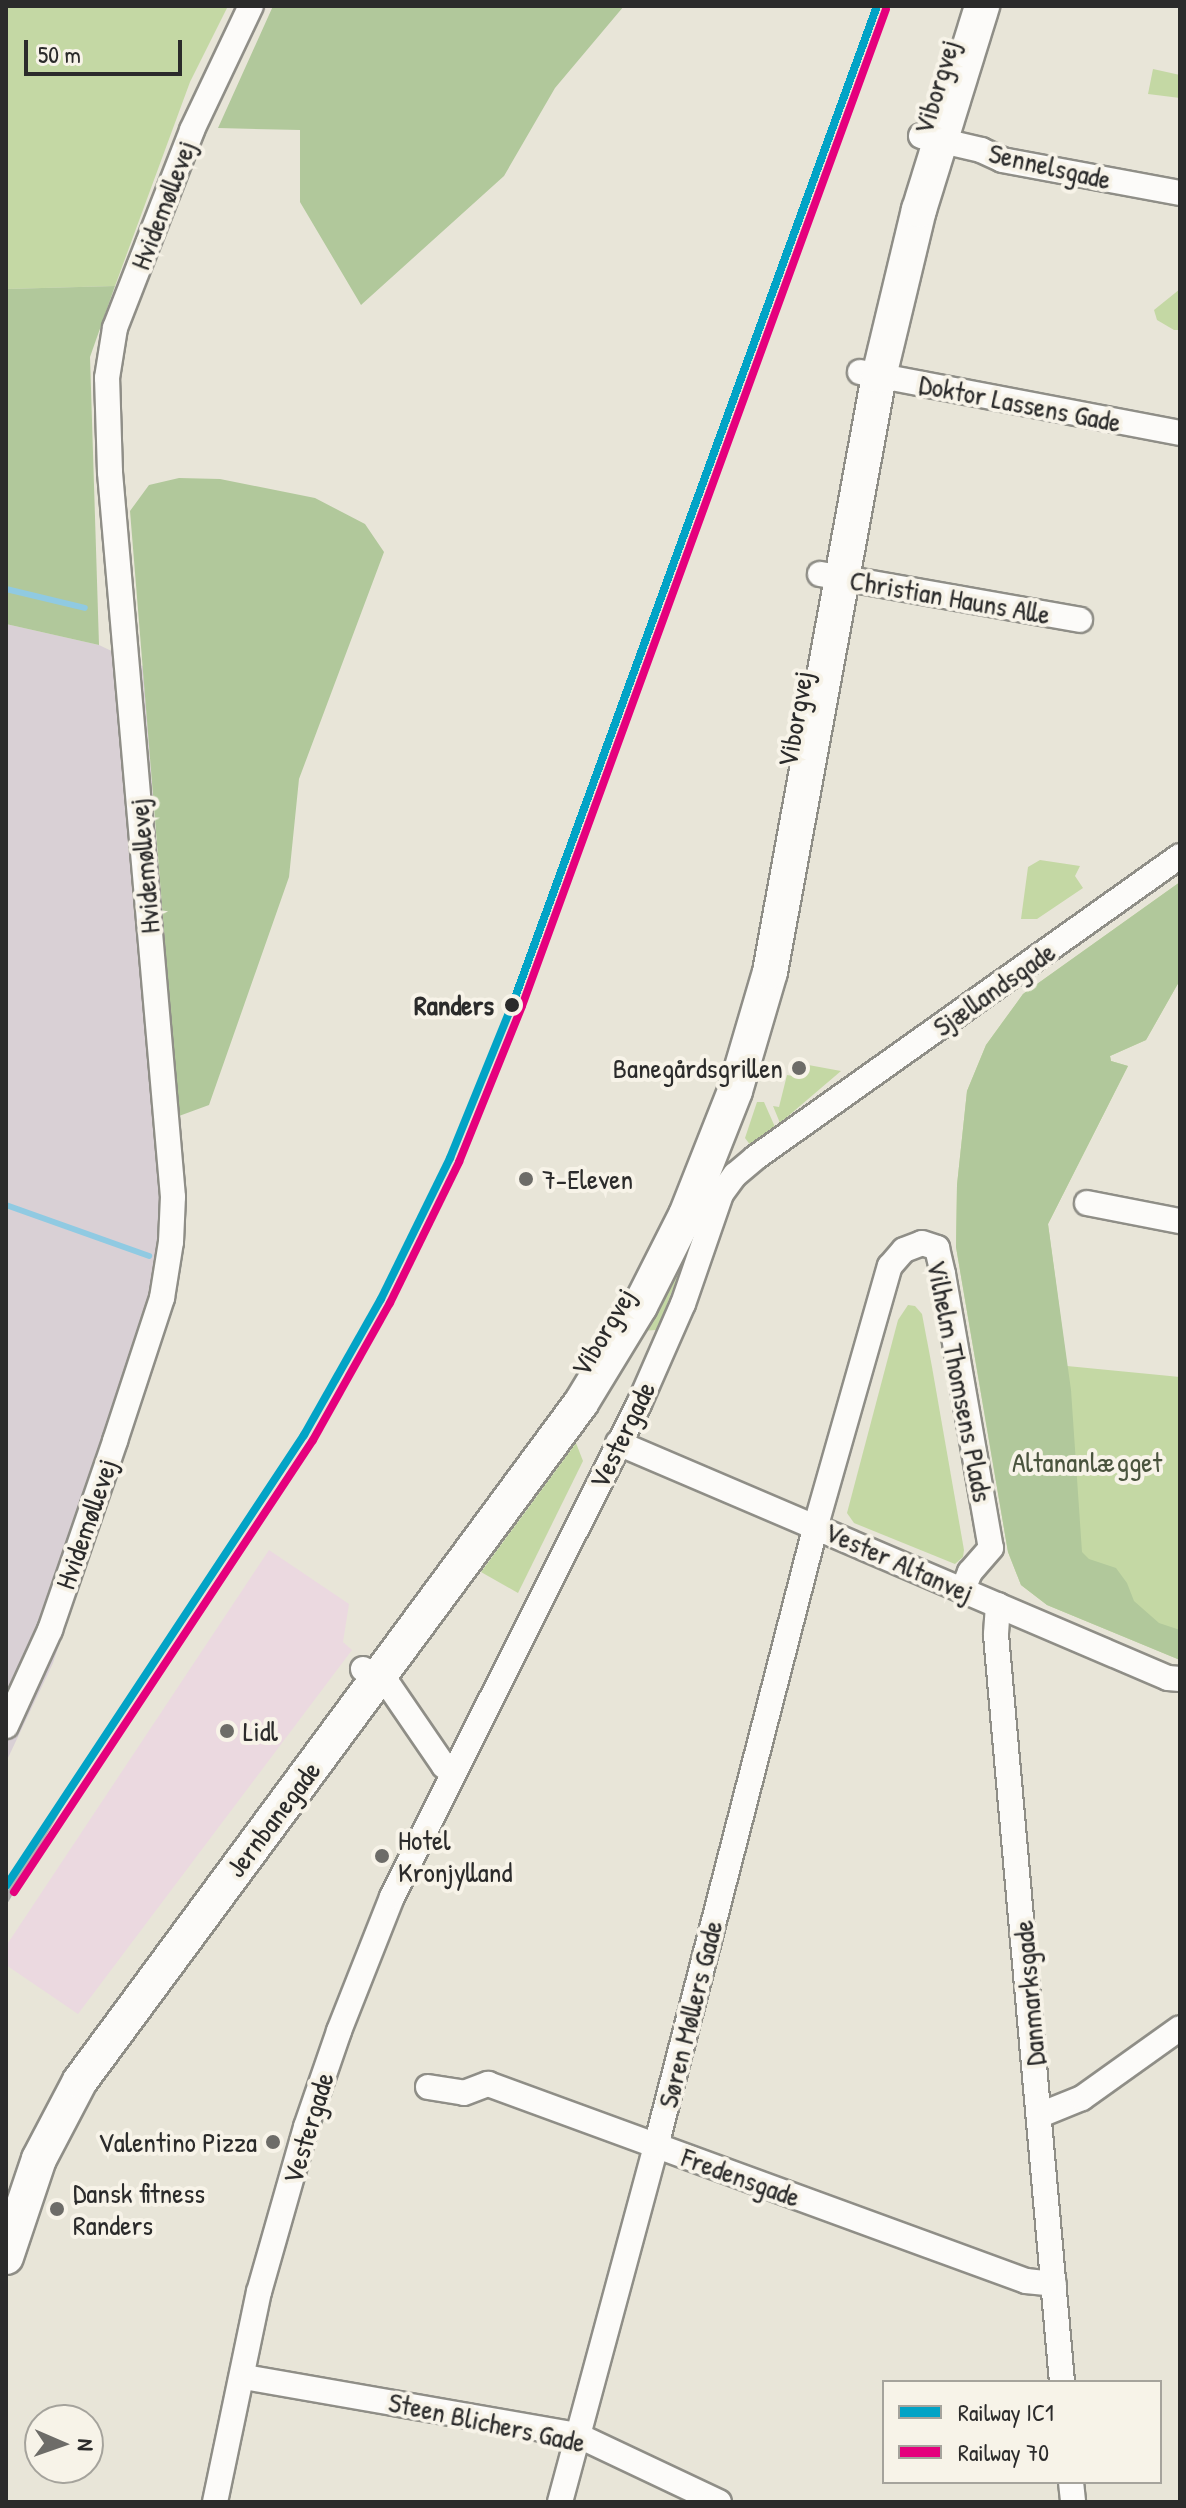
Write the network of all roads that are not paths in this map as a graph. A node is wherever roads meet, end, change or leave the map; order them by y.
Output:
1 (251, 6) edge
2 (961, 6) edge
3 (982, 6) edge
4 (930, 139) junction
5 (1180, 193) edge
6 (870, 374) junction
7 (1180, 433) edge
8 (830, 576) junction
9 (1080, 620) dead end
10 (1180, 856) edge
11 (807, 1120) joint
12 (1087, 1203) dead end
13 (1180, 1221) edge
14 (570, 1404) joint
15 (618, 1443) junction
16 (816, 1525) junction
17 (963, 1589) junction
18 (998, 1605) junction
19 (371, 1674) junction
20 (1180, 1679) edge
21 (6, 1726) edge
22 (453, 1771) junction
23 (1180, 2028) edge
24 (428, 2087) dead end
25 (1040, 2115) junction
26 (656, 2146) junction
27 (6, 2194) edge
28 (6, 2257) edge
29 (1054, 2284) junction
30 (244, 2377) junction
31 (1062, 2380) edge
32 (577, 2435) junction
33 (215, 2502) edge
34 (560, 2502) edge
35 (719, 2502) edge

1 - 21 street, Hvidemøllevej
2 - 4 main road, Viborgvej
3 - 4 main road, Viborgvej
4 - 5 street, Sennelsgade
4 - 6 main road, Viborgvej
6 - 7 street, Doktor Lassens Gade
6 - 8 main road, Viborgvej
8 - 9 street, Christian Hauns Alle
8 - 14 main road, Viborgvej
10 - 11 street, Sjællandsgade
11 - 15 street, Vestergade
12 - 13 street
14 - 19 main road, Jernbanegade
15 - 16 street, Vester Altanvej
15 - 22 street, Vestergade
16 - 17 street, Vester Altanvej
16 - 17 street, Vilhelm Thomsens Plads
16 - 26 street, Søren Møllers Gade
17 - 18 street, Vester Altanvej
18 - 20 street, Vester Altanvej
18 - 25 street, Danmarksgade
19 - 22 street
19 - 27 main road, Jernbanegade
19 - 28 main road, Jernbanegade
22 - 30 street, Vestergade
23 - 25 street
24 - 26 street, Fredensgade
25 - 29 street, Danmarksgade
26 - 29 street, Fredensgade
26 - 32 street, Søren Møllers Gade
29 - 31 street, Danmarksgade
30 - 32 street, Steen Blichers Gade
30 - 33 street, Vestergade
32 - 34 street, Søren Møllers Gade
32 - 35 street, Steen Blichers Gade

